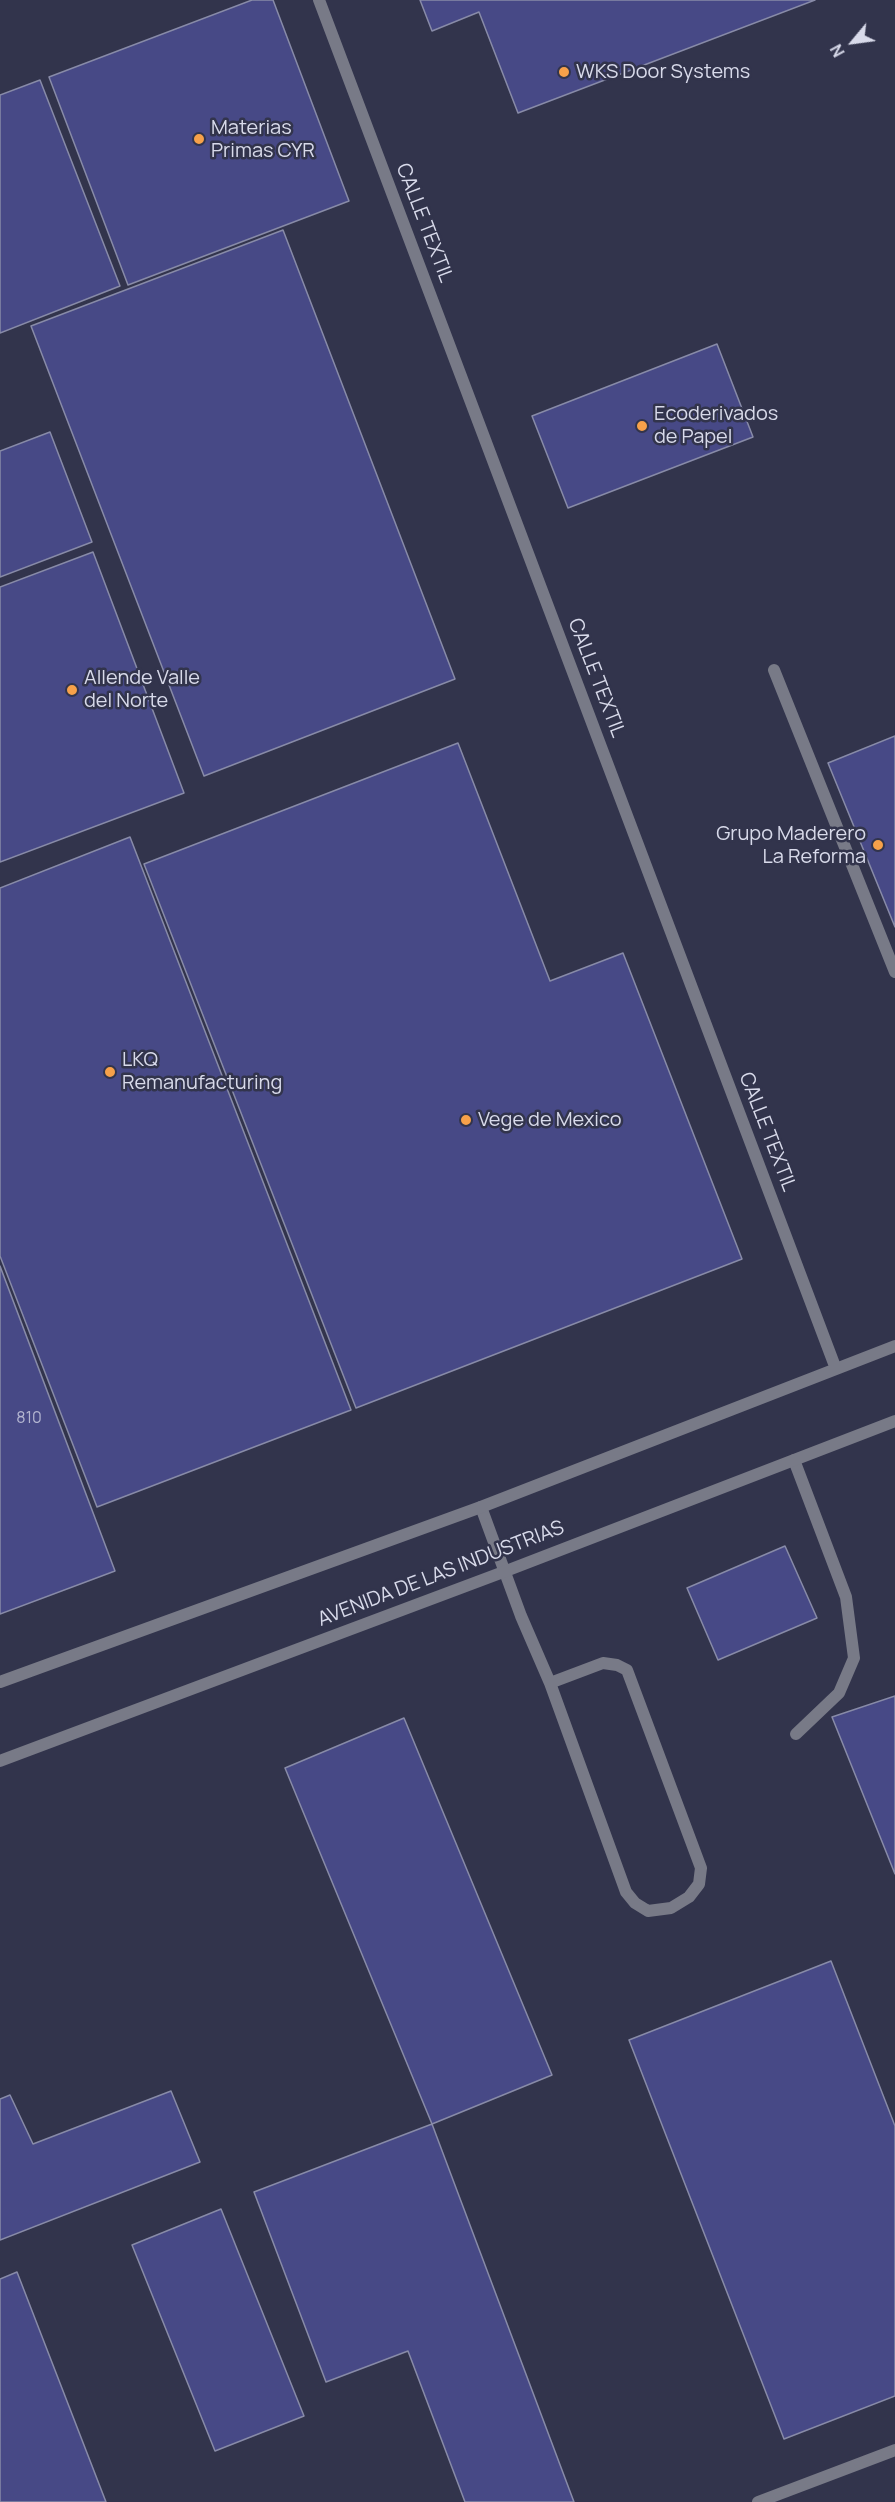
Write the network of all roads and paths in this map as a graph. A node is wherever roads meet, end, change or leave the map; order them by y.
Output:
1 (319, 0) edge
2 (774, 670) dead end
3 (895, 972) edge
4 (895, 1346) edge
5 (836, 1369) junction
6 (895, 1421) edge
7 (794, 1460) junction
8 (481, 1507) junction
9 (506, 1571) junction
10 (0, 1682) edge
11 (550, 1683) junction
12 (796, 1734) dead end
13 (0, 1761) edge
14 (895, 2450) edge
15 (758, 2502) edge

1 - 5 street, CALLE TEXTIL
2 - 3 street
4 - 5 street
5 - 8 street
6 - 7 street, AVENIDA DE LAS INDUSTRIAS
7 - 9 street, AVENIDA DE LAS INDUSTRIAS
7 - 12 street
8 - 9 street
8 - 10 street
9 - 11 street
9 - 13 street, AVENIDA DE LAS INDUSTRIAS
11 - 11 street
14 - 15 street

